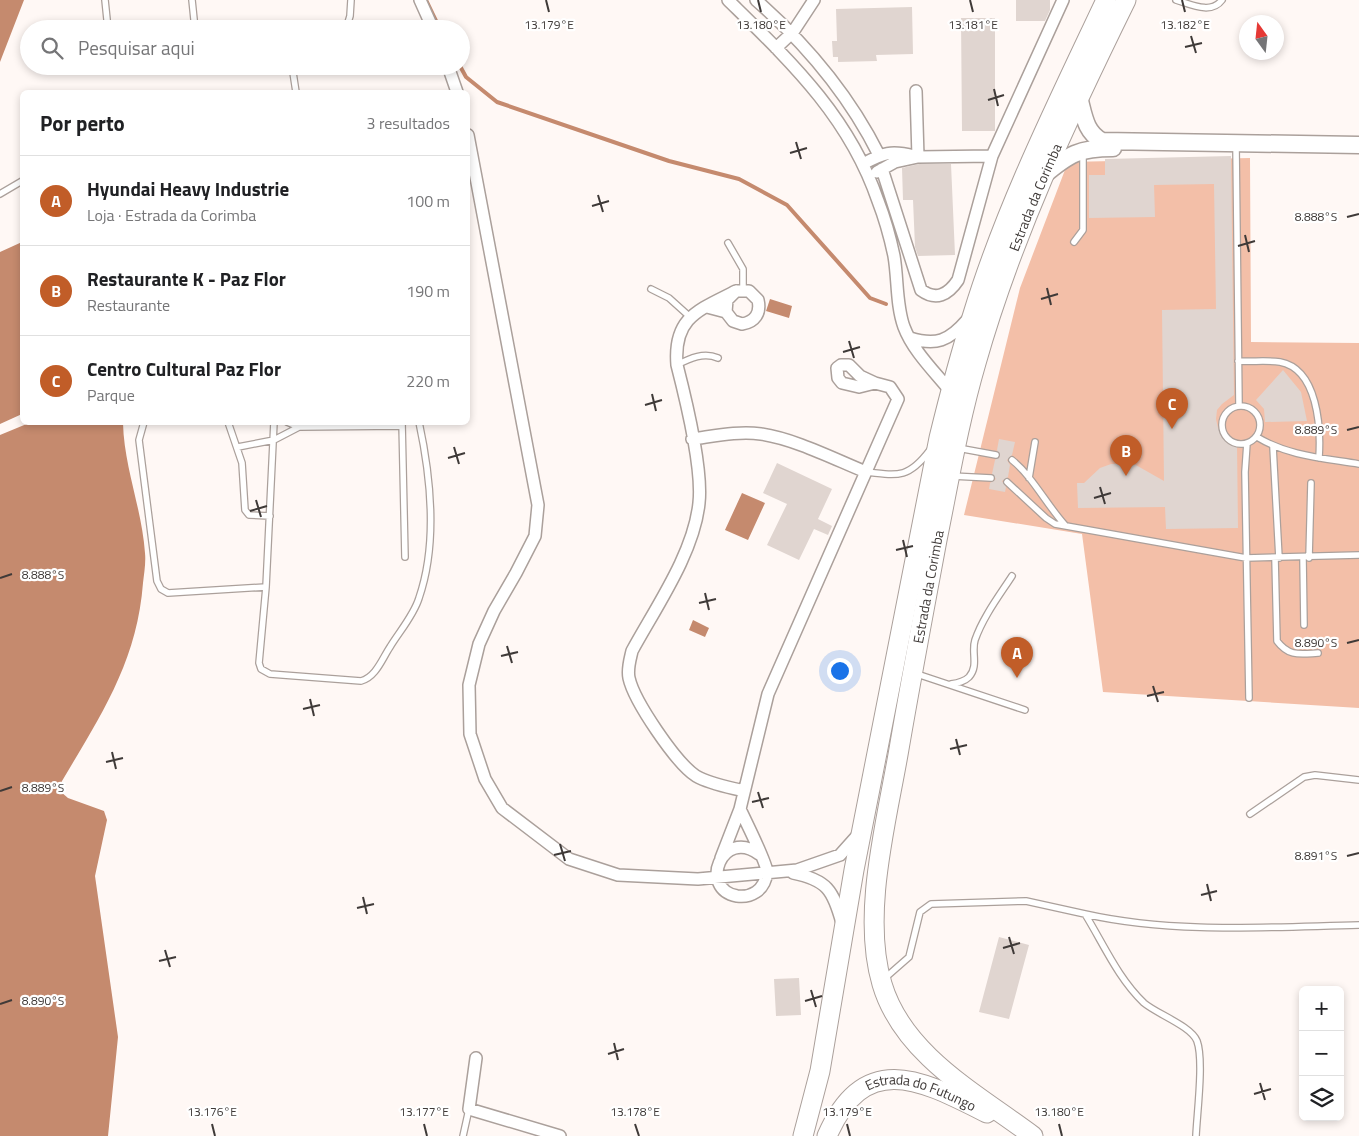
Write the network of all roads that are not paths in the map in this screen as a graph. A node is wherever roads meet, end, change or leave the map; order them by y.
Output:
1 (105, 0) edge
2 (192, 0) edge
3 (351, 0) edge
4 (420, 0) edge
5 (728, 0) edge
6 (756, 0) edge
7 (814, 0) edge
8 (1063, 0) edge
9 (1106, 0) edge
10 (1126, 0) edge
11 (1176, 0) edge
12 (1222, 0) edge
13 (107, 20) edge
14 (194, 20) edge
15 (349, 20) edge
16 (429, 20) edge
17 (792, 32) junction
18 (776, 48) junction
19 (293, 75) edge
20 (451, 75) edge
21 (296, 90) edge
22 (456, 90) edge
23 (916, 91) dead end
24 (1079, 97) junction
25 (1131, 142) junction
26 (1236, 144) junction
27 (1359, 145) edge
28 (1083, 149) junction
29 (879, 155) junction
30 (992, 156) junction
31 (918, 157) junction
32 (470, 162) edge
33 (863, 164) junction
34 (882, 169) junction
35 (869, 176) junction
36 (1042, 178) junction
37 (20, 181) edge
38 (0, 194) edge
39 (1074, 242) dead end
40 (728, 243) dead end
41 (651, 289) dead end
42 (740, 290) junction
43 (707, 307) junction
44 (726, 312) junction
45 (973, 313) junction
46 (689, 316) junction
47 (910, 338) junction
48 (718, 358) dead end
49 (1238, 362) junction
50 (677, 365) junction
51 (875, 383) dead end
52 (951, 392) junction
53 (1239, 406) junction
54 (143, 425) edge
55 (229, 425) edge
56 (274, 425) edge
57 (294, 425) edge
58 (368, 425) edge
59 (402, 425) edge
60 (419, 425) edge
61 (299, 427) junction
62 (1257, 437) junction
63 (939, 438) junction
64 (692, 439) junction
65 (274, 440) junction
66 (1034, 442) dead end
67 (1247, 443) junction
68 (238, 447) junction
69 (1273, 447) junction
70 (955, 448) junction
71 (996, 455) dead end
72 (1319, 458) junction
73 (1012, 460) dead end
74 (1359, 464) edge
75 (866, 472) junction
76 (950, 476) junction
77 (991, 478) dead end
78 (1029, 478) junction
79 (1007, 482) dead end
80 (1311, 482) dead end
81 (270, 516) junction
82 (1065, 525) junction
83 (1359, 555) edge
84 (405, 557) dead end
85 (1246, 558) junction
86 (1277, 558) junction
87 (1306, 558) junction
88 (1012, 576) dead end
89 (266, 587) junction
90 (1304, 625) dead end
91 (1318, 653) dead end
92 (912, 672) junction
93 (952, 684) junction
94 (1249, 698) dead end
95 (1025, 710) dead end
96 (1359, 780) edge
97 (744, 791) junction
98 (740, 808) junction
99 (1250, 814) dead end
100 (863, 829) junction
101 (759, 854) junction
102 (721, 858) junction
103 (784, 871) junction
104 (767, 873) junction
105 (717, 878) junction
106 (1085, 914) junction
107 (1359, 925) edge
108 (845, 935) junction
109 (882, 985) junction
110 (476, 1058) dead end
111 (469, 1110) junction
112 (463, 1136) edge
113 (560, 1136) edge
114 (803, 1136) edge
115 (827, 1136) edge
116 (1033, 1136) edge
117 (1196, 1136) edge

1 - 13 lane
2 - 14 lane
3 - 15 lane
4 - 16 street
5 - 18 street
6 - 17 street
7 - 17 street
8 - 30 street
9 - 45 main road, Estrada da Corimba
10 - 24 main road, Estrada da Corimba
11 - 12 lane
17 - 18 street
17 - 29 street
18 - 33 street
19 - 21 lane
20 - 22 street
23 - 31 street
24 - 25 street
24 - 36 main road, Estrada da Corimba
25 - 26 street
25 - 28 street
26 - 27 street
26 - 49 lane
28 - 36 street
28 - 39 lane
29 - 31 street
29 - 33 street
30 - 31 street
30 - 34 street
31 - 34 street
32 - 105 street
33 - 35 street
34 - 35 street
35 - 47 street
36 - 70 main road, Estrada da Corimba
37 - 38 lane
40 - 42 lane
41 - 46 lane
42 - 43 street
42 - 44 street
42 - 44 street
43 - 44 street
43 - 46 street
45 - 47 street
45 - 52 main road, Estrada da Corimba
46 - 50 street
47 - 52 street
48 - 50 lane
49 - 53 lane
49 - 72 lane
50 - 64 street
51 - 75 street
52 - 63 main road, Estrada da Corimba
53 - 62 lane
53 - 67 lane
54 - 89 lane
55 - 68 lane
56 - 65 lane
57 - 61 lane
58 - 61 lane
59 - 84 lane
60 - 89 lane
61 - 65 lane
62 - 67 lane
62 - 69 lane
63 - 75 lane
63 - 100 main road, Estrada da Corimba
64 - 75 street
64 - 97 street
65 - 68 lane
65 - 81 lane
66 - 78 lane
67 - 85 lane
68 - 81 lane
69 - 72 lane
69 - 86 lane
70 - 71 lane
70 - 76 main road, Estrada da Corimba
72 - 74 lane
73 - 78 lane
75 - 97 street
76 - 77 lane
76 - 92 main road, Estrada da Corimba
78 - 82 lane
79 - 82 lane
80 - 87 lane
81 - 89 lane
82 - 85 lane
83 - 87 lane
85 - 86 lane
85 - 94 lane
86 - 87 lane
86 - 91 lane
87 - 90 lane
88 - 93 lane
92 - 93 lane
92 - 109 main road, Estrada da Corimba
93 - 95 lane
96 - 99 lane
97 - 98 street
98 - 101 street
98 - 102 street
100 - 103 street
100 - 108 main road, Estrada da Corimba
101 - 102 street
101 - 104 street
102 - 105 street
103 - 104 street
103 - 108 street
104 - 105 street
104 - 105 street
106 - 107 lane
106 - 109 lane
106 - 117 lane
108 - 114 main road
109 - 116 main road, Estrada da Corimba
110 - 111 street
111 - 112 lane
111 - 113 street
115 - 116 main road, Estrada do Futungo

